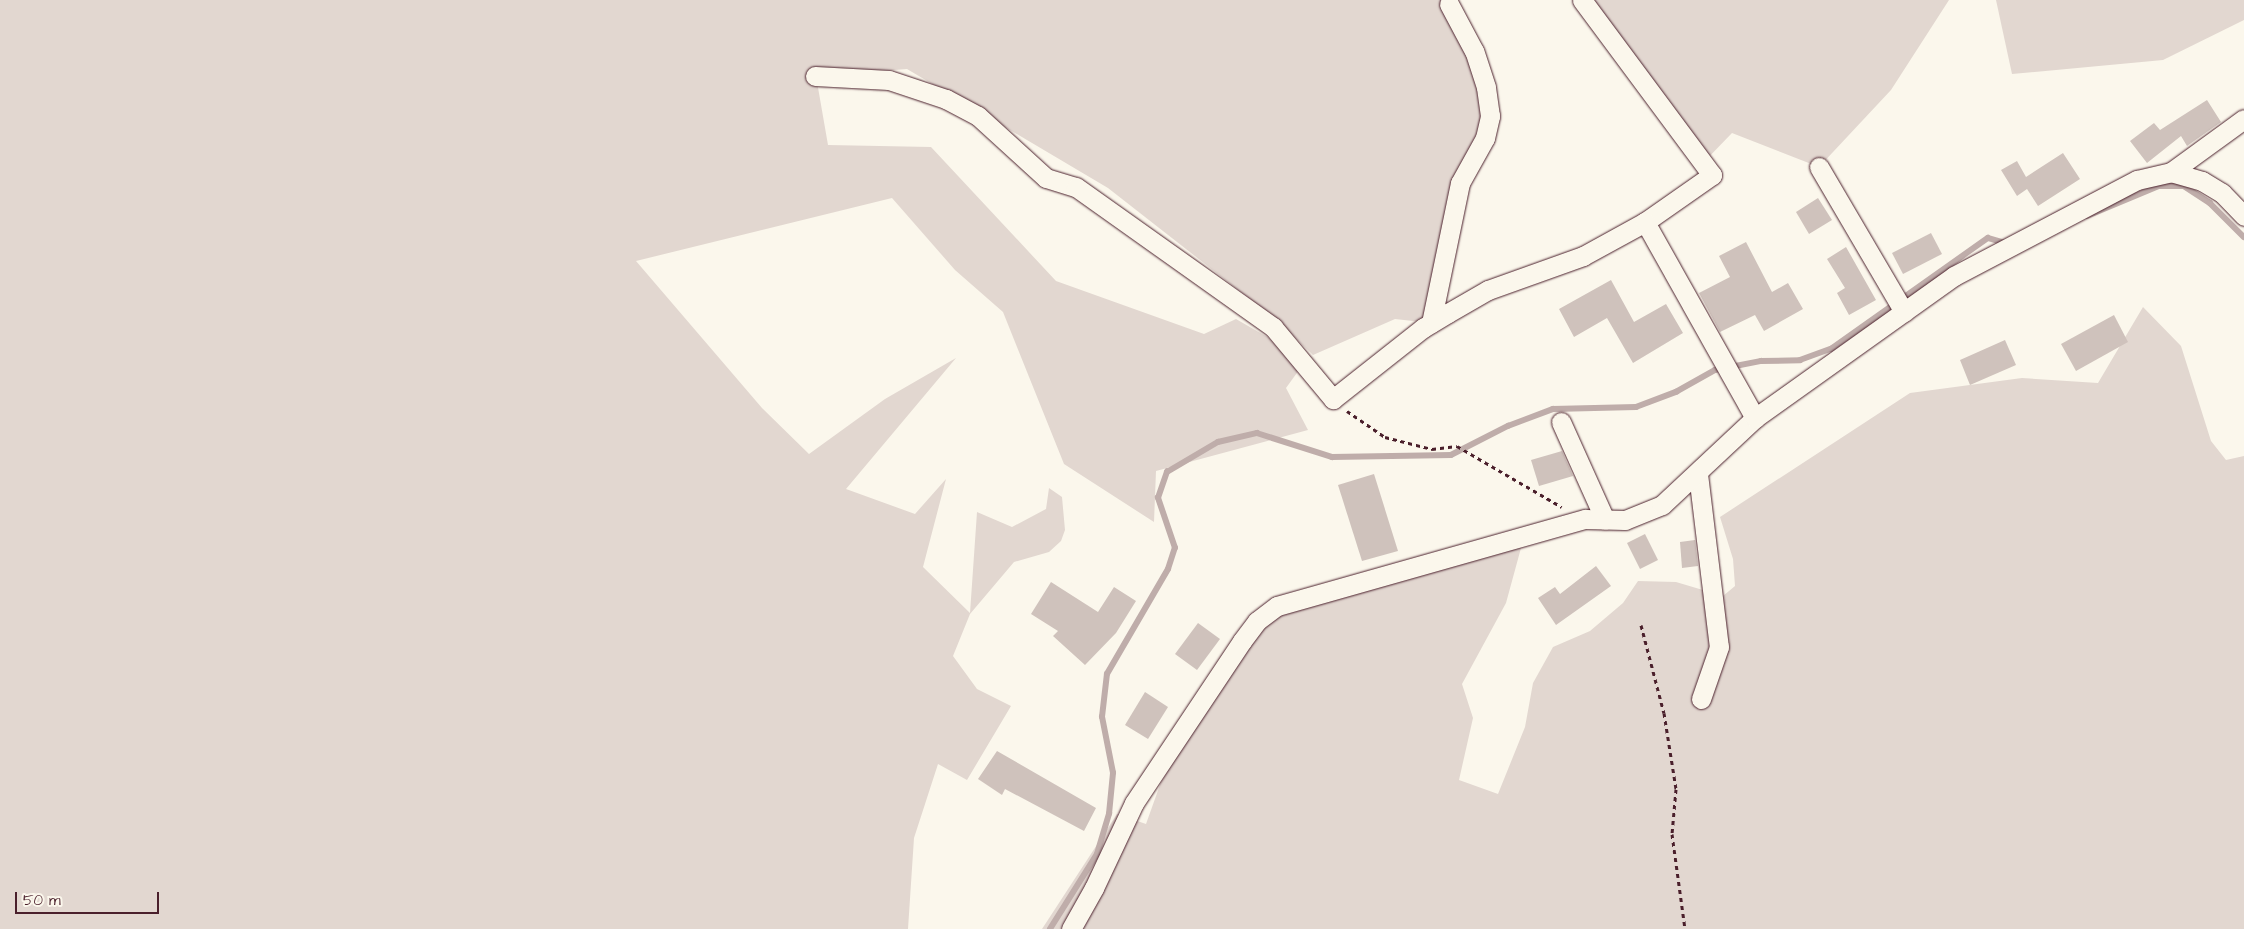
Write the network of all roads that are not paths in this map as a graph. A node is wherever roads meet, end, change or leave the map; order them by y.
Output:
1 (1582, 0) edge
2 (1449, 4) dead end
3 (815, 76) dead end
4 (2244, 119) edge
5 (1819, 167) dead end
6 (2171, 172) junction
7 (2244, 216) edge
8 (1645, 222) junction
9 (1904, 312) junction
10 (1431, 323) junction
11 (1755, 418) junction
12 (1561, 422) dead end
13 (1698, 474) junction
14 (1606, 520) junction
15 (1701, 699) dead end
16 (1071, 929) edge

1 - 8 street
2 - 10 street
3 - 10 street
4 - 6 street
5 - 9 street
6 - 7 street
6 - 9 street
8 - 10 street
8 - 11 street
9 - 11 street
11 - 13 street
12 - 14 street
13 - 14 street
13 - 15 street
14 - 16 street

